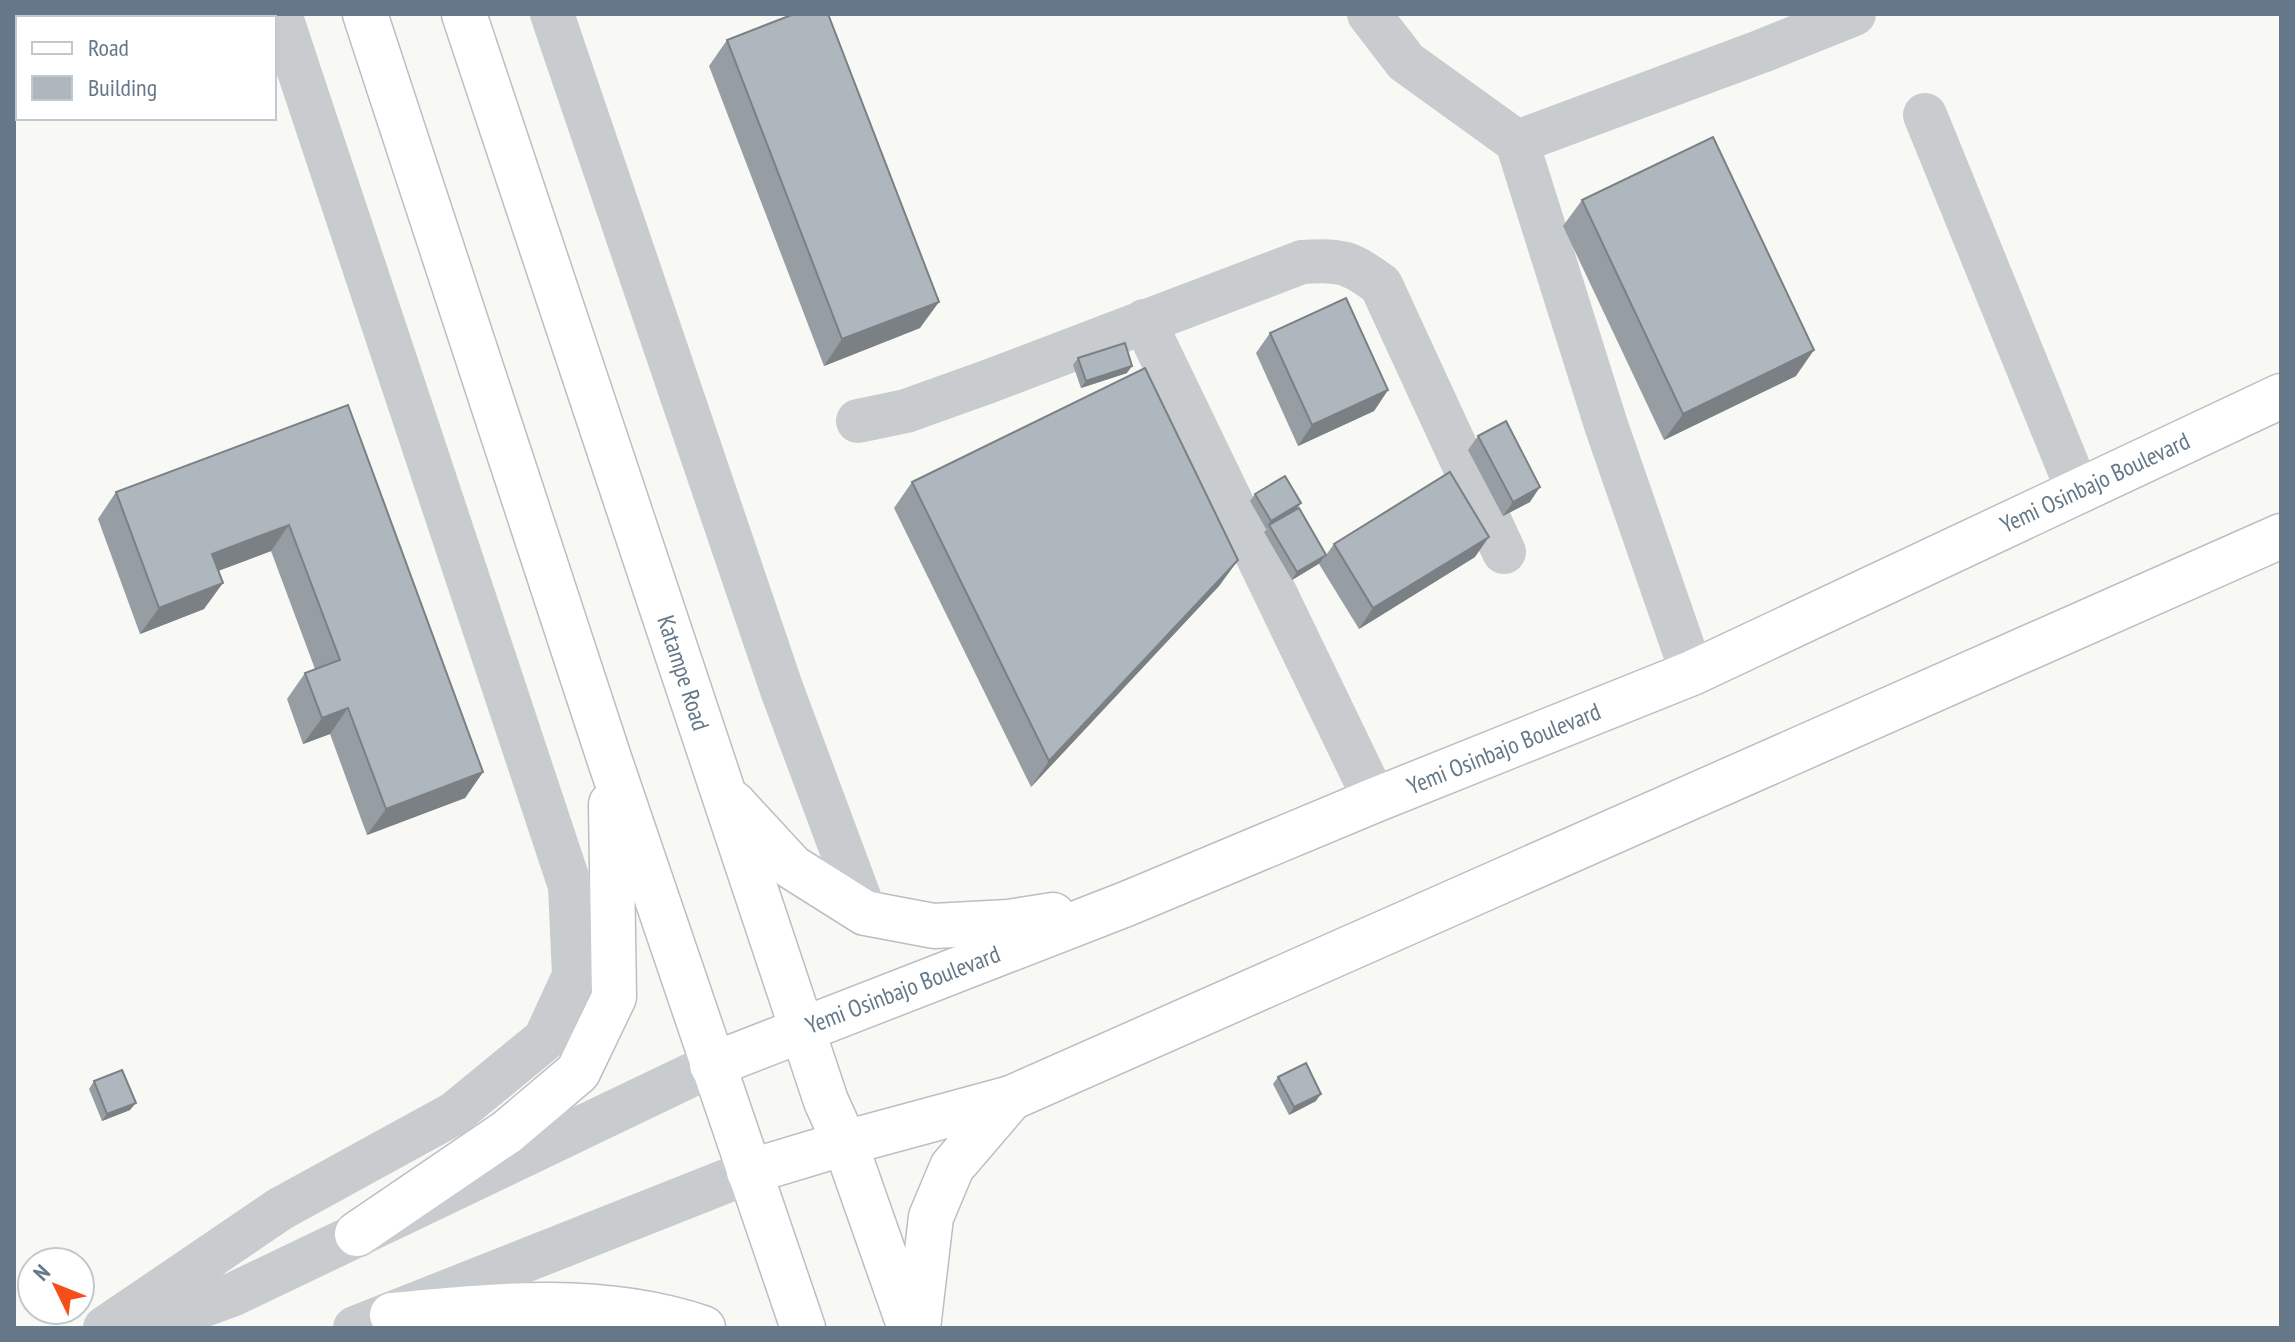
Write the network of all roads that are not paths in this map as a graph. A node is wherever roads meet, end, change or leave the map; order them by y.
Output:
1 (280, 14) edge
2 (365, 14) edge
3 (464, 14) edge
4 (552, 14) edge
5 (1369, 14) edge
6 (1854, 14) edge
7 (1925, 115) dead end
8 (1517, 142) junction
9 (1144, 321) junction
10 (2281, 396) edge
11 (858, 421) dead end
12 (2078, 491) junction
13 (2281, 536) edge
14 (1504, 552) dead end
15 (1692, 673) junction
16 (610, 761) junction
17 (721, 791) junction
18 (1375, 800) junction
19 (1126, 904) junction
20 (865, 913) junction
21 (802, 1028) junction
22 (712, 1065) junction
23 (1011, 1098) junction
24 (845, 1143) junction
25 (749, 1172) junction
26 (357, 1234) junction
27 (374, 1321) edge
28 (105, 1328) edge
29 (141, 1328) edge
30 (703, 1328) edge
31 (803, 1328) edge
32 (910, 1328) edge
33 (918, 1328) edge

1 - 28 street
2 - 16 main road
3 - 17 main road, Katampe Road
4 - 20 street
5 - 8 street
6 - 8 street
7 - 12 street
8 - 15 street
9 - 11 street
9 - 14 street
9 - 18 street
10 - 12 main road, Yemi Osinbajo Boulevard
12 - 15 main road, Yemi Osinbajo Boulevard
13 - 23 main road
15 - 18 main road, Yemi Osinbajo Boulevard
16 - 22 main road
16 - 26 main road
17 - 20 main road
17 - 21 main road, Katampe Road
18 - 19 main road, Yemi Osinbajo Boulevard
19 - 20 main road
19 - 21 main road, Yemi Osinbajo Boulevard
21 - 22 main road, Yemi Osinbajo Boulevard
21 - 24 main road, Katampe Road
22 - 25 main road
22 - 26 street
23 - 24 main road
23 - 33 main road
24 - 25 main road
24 - 32 main road, Katampe Road
25 - 27 street
25 - 31 main road
26 - 29 street
27 - 30 main road

